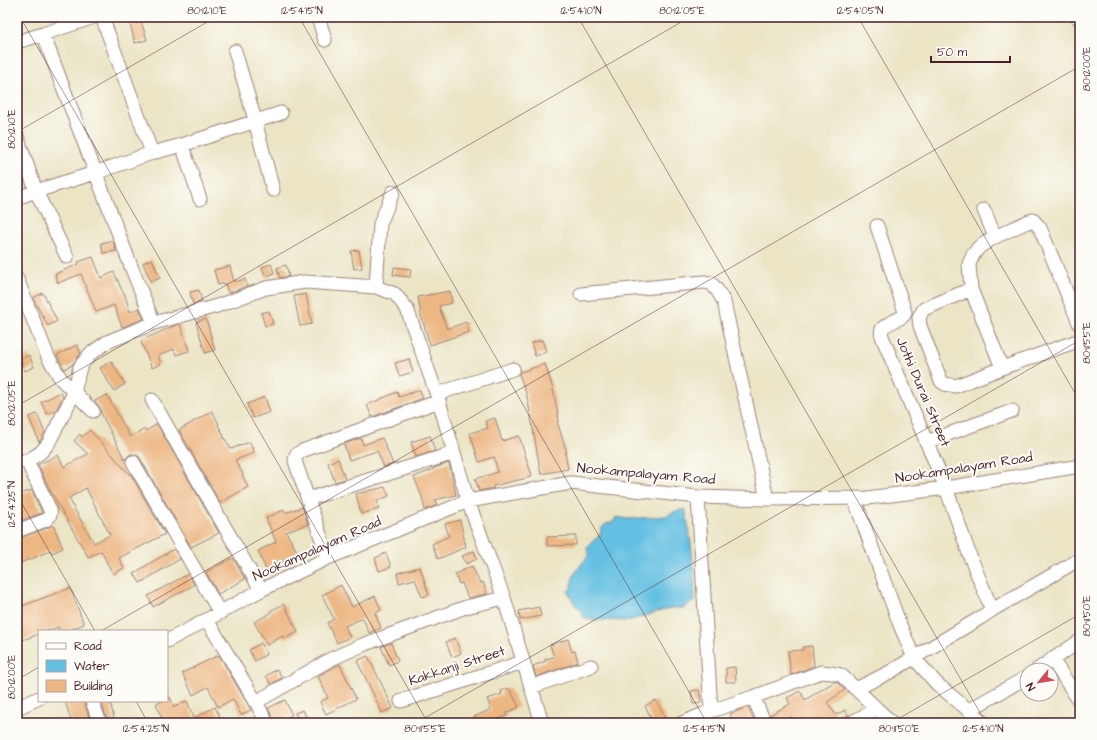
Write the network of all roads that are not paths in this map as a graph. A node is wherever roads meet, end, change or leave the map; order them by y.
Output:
1 (94, 17) edge
2 (102, 17) edge
3 (318, 17) edge
4 (1077, 17) edge
5 (1080, 20) edge
6 (43, 34) junction
7 (325, 40) dead end
8 (17, 42) edge
9 (235, 51) dead end
10 (281, 113) dead end
11 (256, 121) junction
12 (17, 136) edge
13 (182, 145) junction
14 (152, 153) junction
15 (95, 173) junction
16 (273, 190) dead end
17 (36, 191) junction
18 (393, 192) dead end
19 (17, 198) edge
20 (200, 199) dead end
21 (984, 210) dead end
22 (877, 226) dead end
23 (996, 237) junction
24 (67, 257) dead end
25 (17, 279) edge
26 (376, 287) junction
27 (971, 289) junction
28 (581, 294) dead end
29 (154, 324) junction
30 (1080, 326) edge
31 (1080, 340) edge
32 (1002, 368) junction
33 (513, 369) dead end
34 (74, 393) junction
35 (438, 398) junction
36 (152, 400) dead end
37 (93, 411) dead end
38 (1012, 411) dead end
39 (926, 442) junction
40 (454, 453) junction
41 (22, 461) edge
42 (133, 462) dead end
43 (1080, 466) edge
44 (946, 488) junction
45 (698, 497) junction
46 (854, 498) junction
47 (308, 499) junction
48 (767, 499) junction
49 (468, 501) junction
50 (17, 531) edge
51 (328, 558) junction
52 (1079, 562) edge
53 (262, 590) junction
54 (504, 598) junction
55 (992, 610) junction
56 (220, 613) junction
57 (207, 620) junction
58 (168, 640) edge
59 (1080, 641) edge
60 (914, 658) junction
61 (1052, 660) junction
62 (523, 662) junction
63 (1049, 662) edge
64 (591, 666) dead end
65 (1019, 682) edge
66 (531, 687) junction
67 (856, 689) junction
68 (753, 697) junction
69 (38, 698) edge
70 (401, 701) dead end
71 (92, 702) edge
72 (256, 702) junction
73 (1080, 702) edge
74 (17, 708) edge
75 (876, 709) junction
76 (969, 710) junction
77 (711, 711) junction
78 (100, 723) edge
79 (267, 723) edge
80 (542, 723) edge
81 (682, 723) edge
82 (765, 723) edge
83 (851, 723) edge
84 (892, 723) edge
85 (984, 723) edge

1 - 6 street
2 - 14 street
3 - 7 street
4 - 5 street
6 - 8 street
6 - 15 street
9 - 11 street
10 - 11 street
11 - 13 street
11 - 16 street
12 - 17 street
13 - 14 street
13 - 20 street
14 - 15 street
15 - 17 street
15 - 29 street
17 - 19 street
17 - 24 street
18 - 26 street
21 - 23 street
22 - 39 street, Jothi Durai Street
23 - 27 street
23 - 30 street
25 - 34 street
26 - 29 street
26 - 35 street
27 - 32 street
27 - 32 street
28 - 48 street
29 - 34 street
31 - 32 street
33 - 35 street
34 - 37 street
34 - 41 street
35 - 40 street
35 - 47 street
36 - 53 street
38 - 39 street
39 - 44 street, Jothi Durai Street
40 - 47 street
40 - 49 street
41 - 50 street
42 - 56 street
43 - 44 street, Nookampalayam Road
44 - 46 street, Nookampalayam Road
44 - 55 street, Jothi Durai Street
45 - 48 street, Nookampalayam Road
45 - 49 street, Nookampalayam Road
45 - 77 street
46 - 48 street, Nookampalayam Road
46 - 60 street
47 - 51 street
49 - 51 street, Nookampalayam Road
49 - 54 street
51 - 53 street, Nookampalayam Road
52 - 55 street
53 - 56 street, Nookampalayam Road
54 - 62 street
54 - 72 street
55 - 60 street
56 - 57 street, Nookampalayam Road
57 - 58 street, Nookampalayam Road
57 - 72 street
59 - 61 street
60 - 67 street
60 - 76 street
61 - 63 street
61 - 73 street
62 - 66 street
62 - 70 street, Kakkanji Street
64 - 66 street
65 - 76 street
66 - 80 street
67 - 68 street
67 - 75 street
68 - 77 street
68 - 82 street
69 - 74 street
71 - 78 street
72 - 79 street
75 - 83 street
75 - 84 street
76 - 85 street
77 - 81 street

